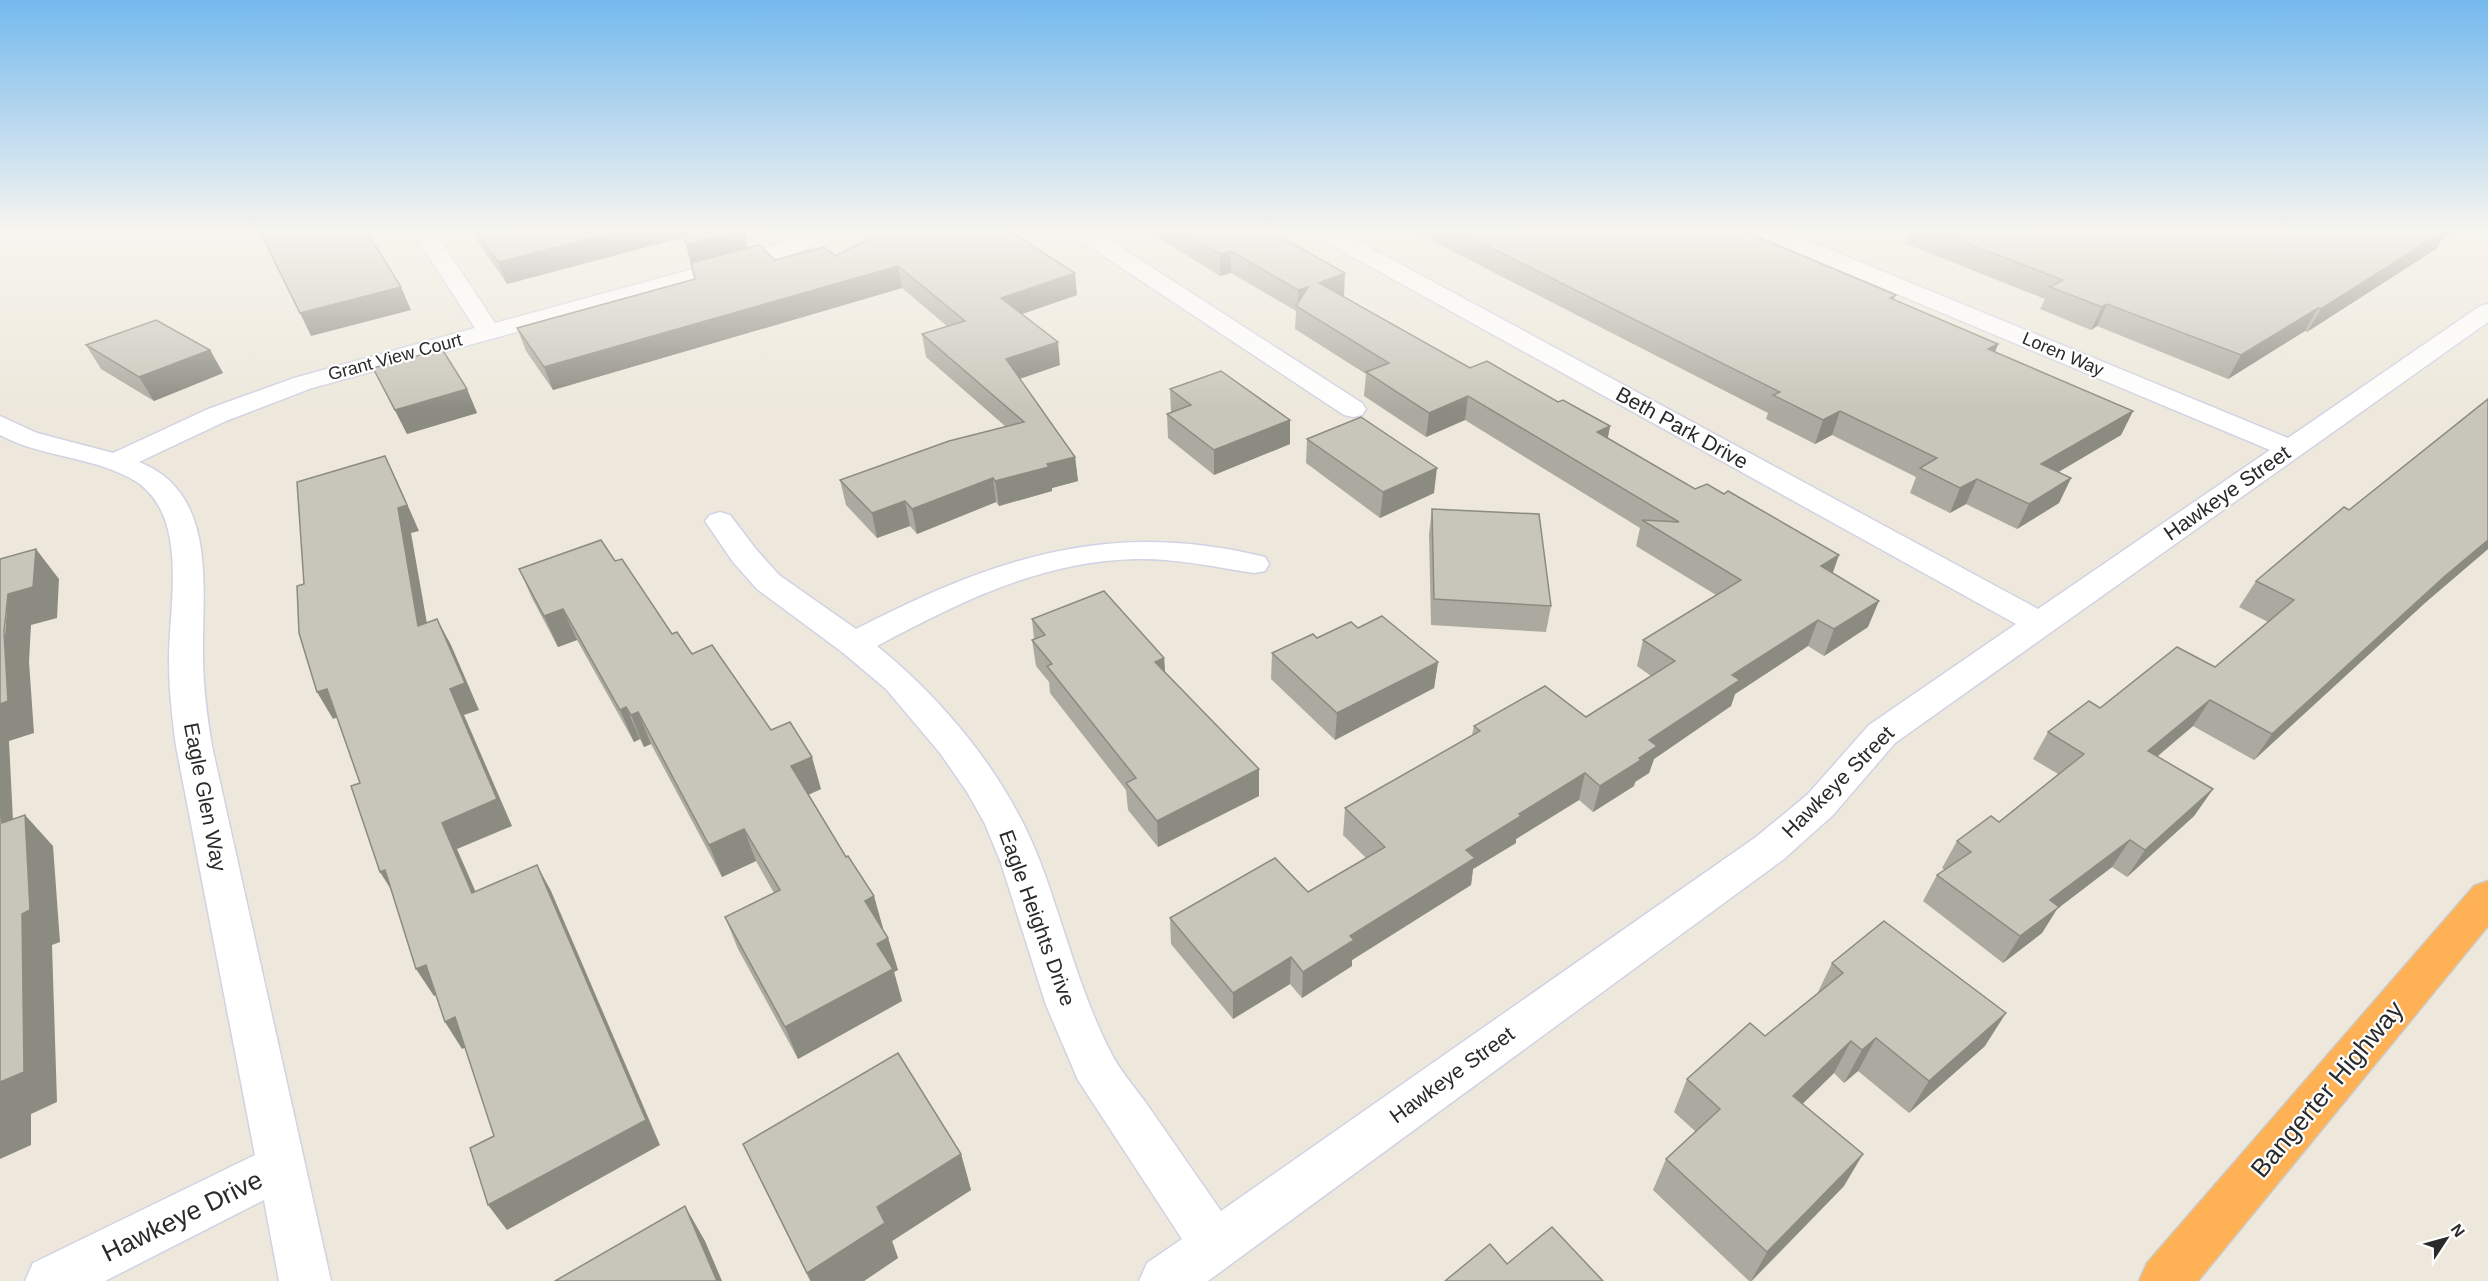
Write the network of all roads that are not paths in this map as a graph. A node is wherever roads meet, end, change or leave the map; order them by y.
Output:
1 (463, 292) edge
2 (636, 292) edge
3 (1174, 292) edge
4 (1434, 292) edge
5 (1913, 292) edge
6 (2488, 311) edge
7 (489, 332) junction
8 (1353, 409) dead end
9 (0, 424) edge
10 (2291, 449) junction
11 (116, 462) junction
12 (720, 521) dead end
13 (1254, 564) dead end
14 (2040, 624) junction
15 (854, 644) junction
16 (2488, 897) edge
17 (281, 1167) junction
18 (1215, 1245) junction
19 (51, 1281) edge
20 (304, 1281) edge
21 (1165, 1281) edge
22 (2165, 1281) edge

1 - 7 street
2 - 7 street, Grant View Court
3 - 8 street
4 - 14 street, Beth Park Drive
5 - 10 street, Loren Way
6 - 10 street, Hawkeye Street
7 - 11 street, Grant View Court
9 - 11 street, Eagle Glen Way
10 - 14 street, Hawkeye Street
11 - 17 street, Eagle Glen Way
12 - 15 street, Eagle Heights Drive
13 - 15 street
14 - 18 street, Hawkeye Street
15 - 18 street, Eagle Heights Drive
16 - 22 highway, Bangerter Highway
17 - 19 street, Hawkeye Drive
17 - 20 street, Eagle Glen Way
18 - 21 street, Hawkeye Street

